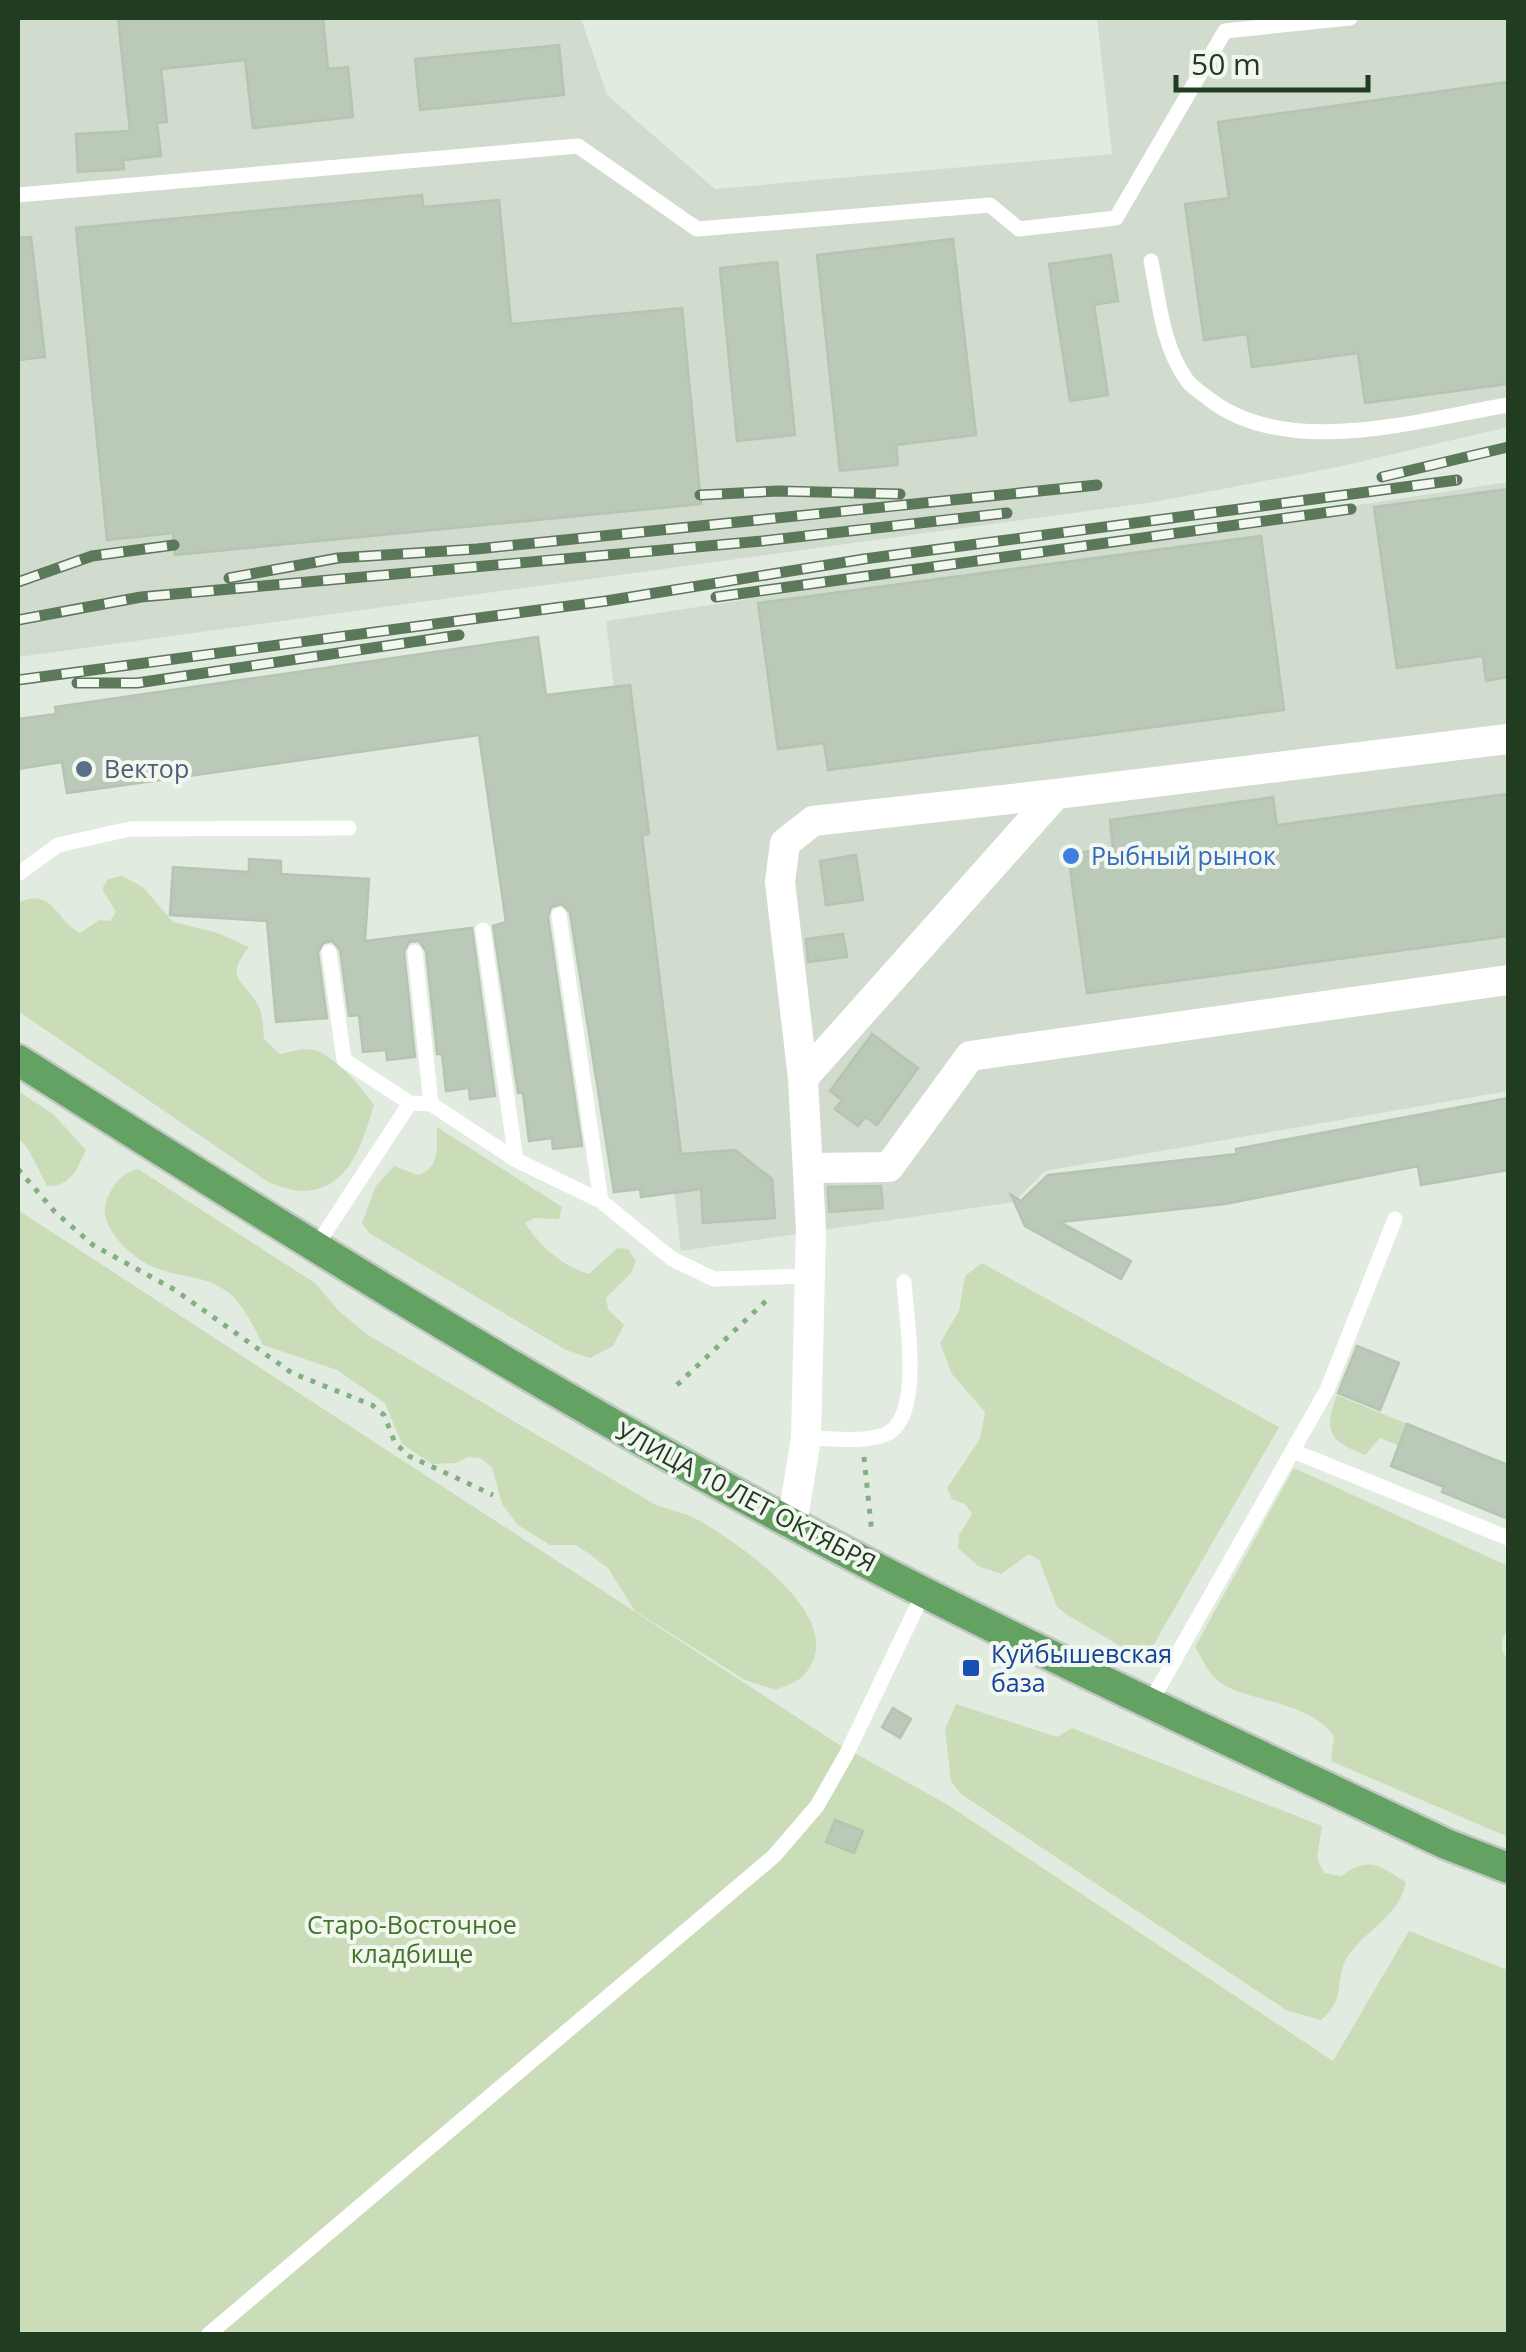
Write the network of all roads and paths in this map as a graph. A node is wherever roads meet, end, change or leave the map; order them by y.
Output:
1 (1350, 18) edge
2 (18, 195) edge
3 (1151, 261) dead end
4 (1508, 405) edge
5 (1508, 739) edge
6 (1056, 794) junction
7 (349, 828) dead end
8 (18, 874) edge
9 (559, 914) dead end
10 (483, 930) dead end
11 (329, 952) dead end
12 (415, 952) dead end
13 (1508, 980) edge
14 (18, 1060) edge
15 (803, 1078) junction
16 (410, 1102) junction
17 (431, 1104) junction
18 (516, 1160) junction
19 (808, 1168) junction
20 (18, 1169) edge
21 (600, 1201) junction
22 (1395, 1220) dead end
23 (315, 1248) junction
24 (800, 1277) junction
25 (904, 1282) dead end
26 (677, 1385) dead end
27 (806, 1438) junction
28 (862, 1439) junction
29 (1292, 1451) junction
30 (493, 1495) dead end
31 (792, 1524) junction
32 (872, 1534) dead end
33 (1508, 1538) edge
34 (924, 1592) junction
35 (1150, 1703) junction
36 (1508, 1868) edge
37 (209, 2334) edge

1 - 2 lane
3 - 4 lane
5 - 6 street
6 - 15 street
6 - 15 street
7 - 8 lane
9 - 21 lane
10 - 18 lane
11 - 16 lane
12 - 17 lane
13 - 19 street
14 - 23 main road, УЛИЦА 10 ЛЕТ ОКТЯБРЯ
15 - 19 street
16 - 17 lane
16 - 23 lane
17 - 18 lane
18 - 21 lane
19 - 24 street
20 - 30 path
21 - 24 lane
22 - 29 lane
23 - 31 main road, УЛИЦА 10 ЛЕТ ОКТЯБРЯ
24 - 26 path
24 - 27 street
25 - 28 lane
27 - 28 lane
27 - 31 street
28 - 32 path
29 - 33 lane
29 - 35 lane
31 - 34 main road, УЛИЦА 10 ЛЕТ ОКТЯБРЯ
34 - 35 main road, УЛИЦА 10 ЛЕТ ОКТЯБРЯ
34 - 37 lane
35 - 36 main road, УЛИЦА 10 ЛЕТ ОКТЯБРЯ

